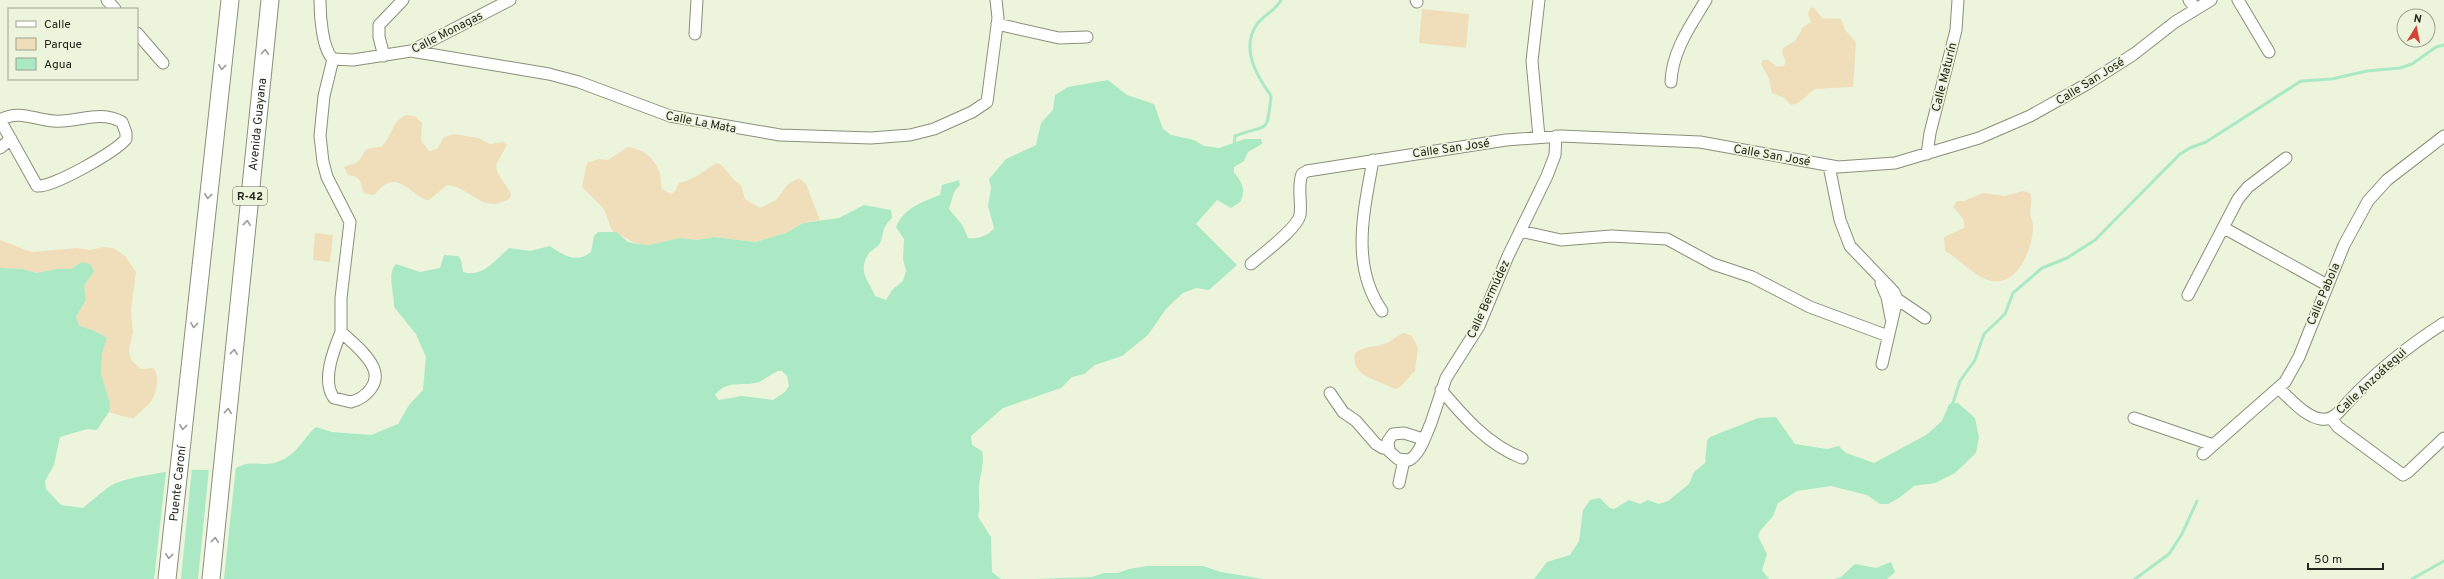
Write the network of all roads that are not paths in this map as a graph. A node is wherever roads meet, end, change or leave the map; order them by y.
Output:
1 (108, 0) edge
2 (230, 0) edge
3 (270, 0) edge
4 (320, 0) edge
5 (403, 0) edge
6 (510, 0) edge
7 (697, 0) edge
8 (996, 0) edge
9 (1539, 0) edge
10 (1706, 0) edge
11 (1958, 0) edge
12 (2189, 0) edge
13 (2211, 0) edge
14 (2238, 0) edge
15 (114, 8) edge
16 (2196, 10) junction
17 (997, 24) junction
18 (695, 34) dead end
19 (138, 35) edge
20 (1087, 36) dead end
21 (412, 51) junction
22 (2269, 52) dead end
23 (384, 56) junction
24 (333, 60) junction
25 (163, 63) dead end
26 (1671, 82) dead end
27 (0, 120) edge
28 (1556, 136) junction
29 (2444, 136) edge
30 (1539, 137) junction
31 (10, 139) junction
32 (0, 148) edge
33 (1928, 154) junction
34 (2286, 158) dead end
35 (1372, 160) junction
36 (1829, 166) junction
37 (2224, 228) junction
38 (1520, 231) junction
39 (1251, 264) dead end
40 (1877, 276) junction
41 (2327, 285) junction
42 (2188, 295) dead end
43 (1897, 299) junction
44 (1382, 311) dead end
45 (1925, 318) dead end
46 (2444, 323) edge
47 (341, 332) junction
48 (1889, 332) junction
49 (1882, 364) dead end
50 (2279, 389) junction
51 (1441, 390) junction
52 (1330, 393) dead end
53 (2134, 418) dead end
54 (2331, 418) junction
55 (2444, 438) edge
56 (1423, 439) junction
57 (2213, 446) junction
58 (1388, 447) junction
59 (2203, 454) dead end
60 (1522, 458) dead end
61 (1408, 459) junction
62 (1399, 483) dead end
63 (167, 579) edge
64 (211, 579) edge

1 - 15 street
2 -> 63 main road, Puente Caroní
64 -> 3 main road, Avenida Guayana / R-42
4 - 24 street
5 - 23 street
6 - 21 street, Calle Monagas
7 - 18 street
8 - 17 street
9 - 30 street
10 - 26 street
11 - 33 street, Calle Maturín
12 - 16 street
13 - 16 street, Calle San José
14 - 22 street
16 - 33 street, Calle San José
17 - 20 street
17 - 21 street, Calle La Mata
19 - 25 street
21 - 23 street, Calle Monagas
23 - 24 street, Calle Monagas
24 - 47 street
27 - 31 street
27 - 31 street
28 - 30 street, Calle San José
28 - 36 street, Calle San José
28 - 38 street, Calle Bermúdez
29 - 41 street, Calle Pabola
30 - 35 street, Calle San José
31 - 32 street
33 - 36 street, Calle San José
34 - 37 street
35 - 39 street, Calle San José
35 - 44 street
36 - 40 street
37 - 41 street
37 - 42 street
38 - 48 street
38 - 51 street, Calle Bermúdez
40 - 43 street
40 - 48 street
41 - 50 street, Calle Pabola
43 - 45 street
43 - 48 street
46 - 54 street, Calle Anzoátegui
47 - 47 street
48 - 49 street
50 - 54 street, Calle Anzoátegui
50 - 57 street, Calle Pabola
51 - 56 street, Calle Bermúdez
51 - 60 street
52 - 58 street
53 - 57 street
54 - 55 street
56 - 58 street
56 - 61 street, Calle Bermúdez
57 - 59 street, Calle Pabola
58 - 61 street
61 - 62 street, Calle Bermúdez

